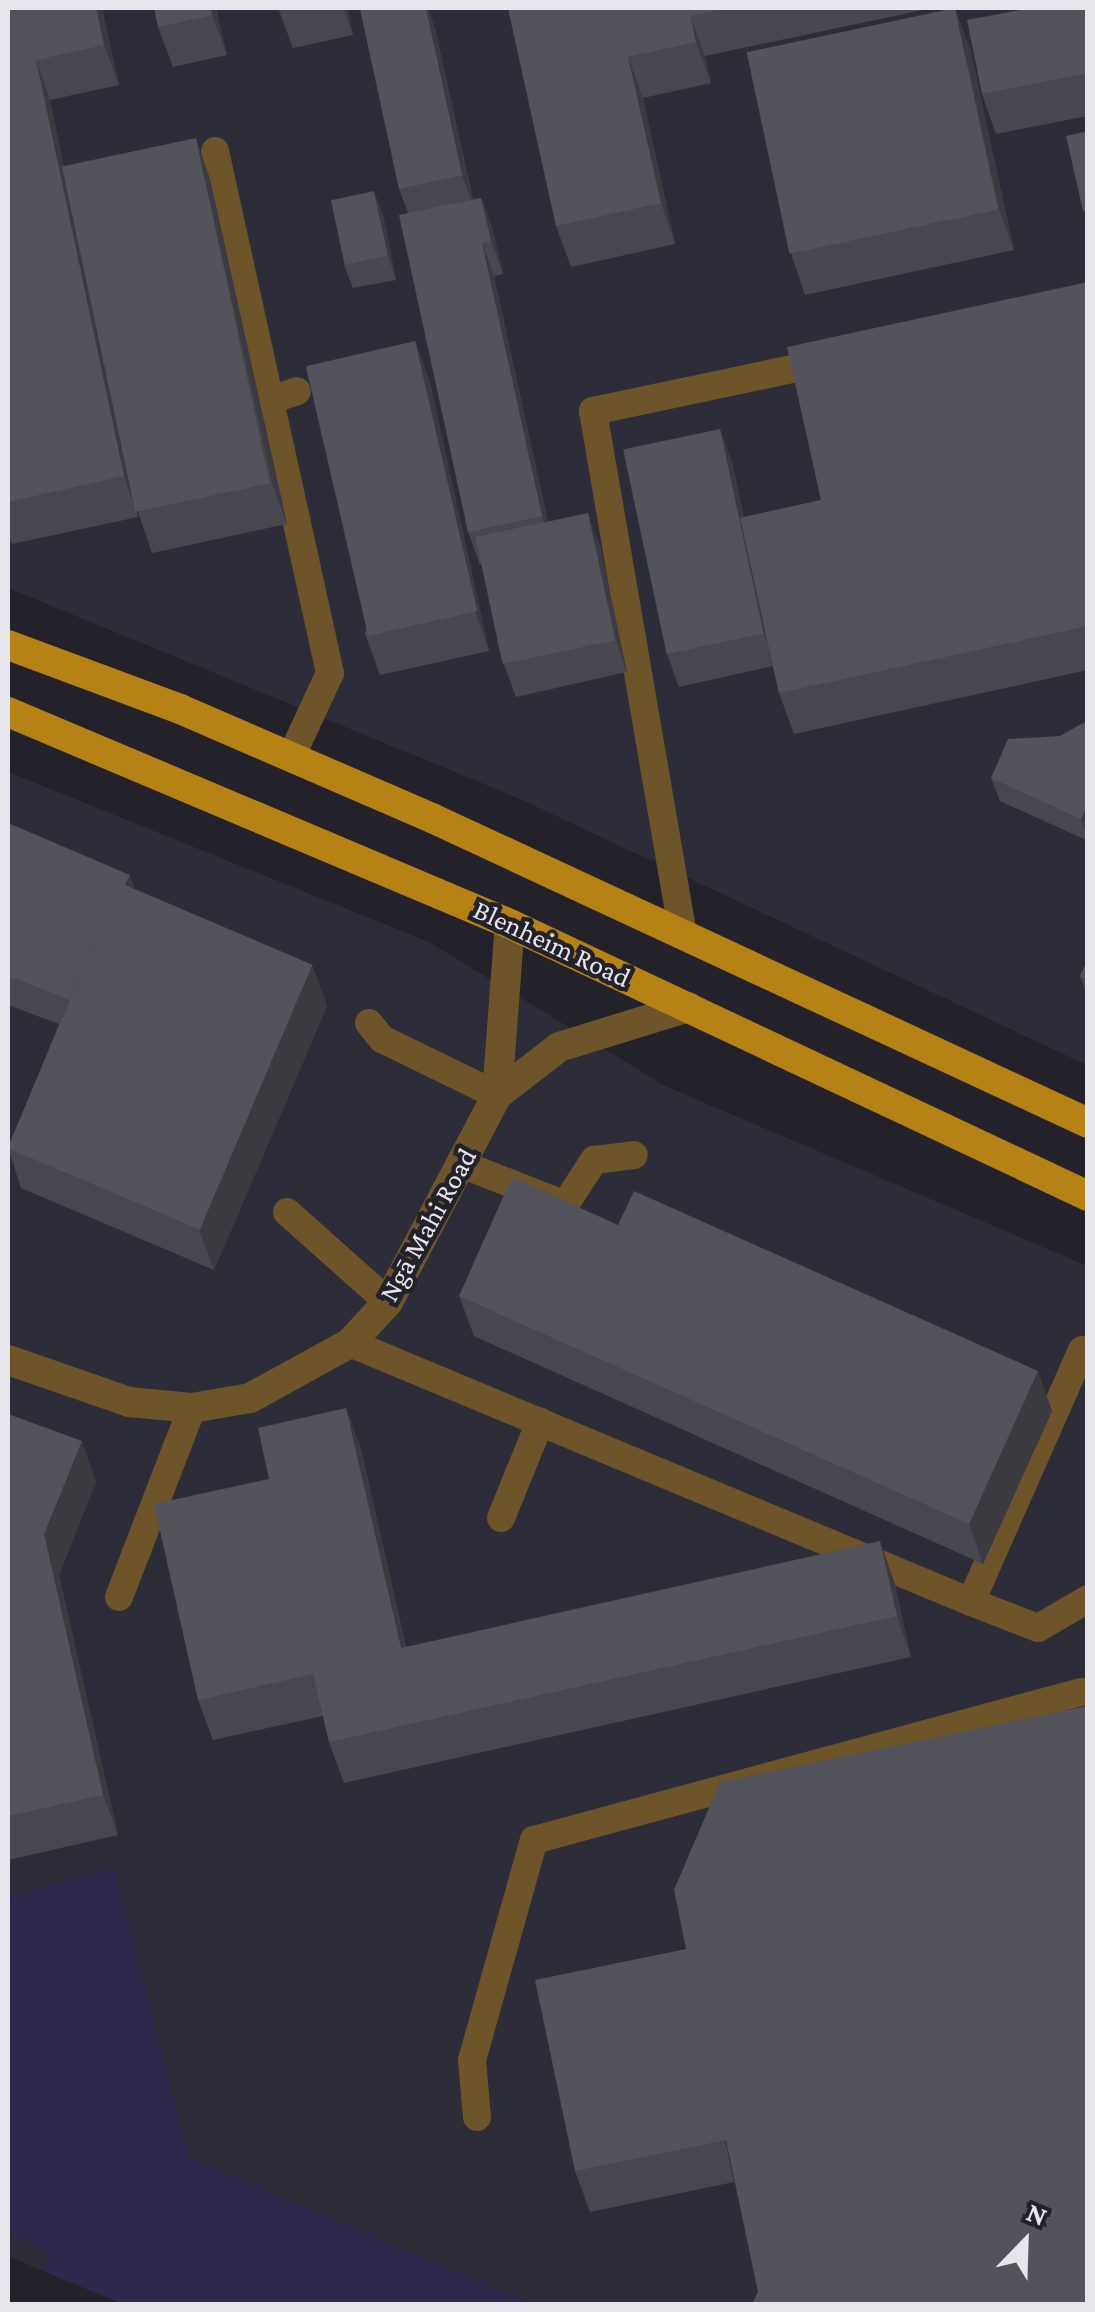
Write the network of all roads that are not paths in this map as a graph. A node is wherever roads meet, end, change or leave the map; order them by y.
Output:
1 (215, 150) dead end
2 (858, 356) edge
3 (297, 391) dead end
4 (270, 400) junction
5 (10, 651) edge
6 (8, 712) edge
7 (291, 757) junction
8 (510, 924) junction
9 (682, 935) junction
10 (689, 1008) junction
11 (370, 1023) dead end
12 (497, 1095) junction
13 (1088, 1123) edge
14 (634, 1155) dead end
15 (464, 1164) junction
16 (1088, 1196) edge
17 (287, 1212) dead end
18 (388, 1302) junction
19 (350, 1343) junction
20 (1082, 1350) dead end
21 (8, 1360) edge
22 (192, 1408) junction
23 (540, 1422) junction
24 (502, 1518) dead end
25 (120, 1597) dead end
26 (1088, 1599) edge
27 (971, 1602) junction
28 (1082, 1692) dead end
29 (478, 2117) dead end

1 - 4 lane
2 - 9 lane
3 - 4 lane
4 - 7 lane
5 - 7 main road
6 - 8 main road, Blenheim Road
7 - 9 main road
8 - 10 main road, Blenheim Road
8 - 12 street, Ngā Mahi Road
9 - 13 main road
10 - 12 street, Ngā Mahi Road
10 - 16 main road, Blenheim Road
11 - 12 lane
12 - 15 street, Ngā Mahi Road
14 - 15 lane
15 - 18 street, Ngā Mahi Road
17 - 18 lane
18 - 19 street, Ngā Mahi Road
19 - 22 street, Ngā Mahi Road
19 - 23 lane
20 - 27 lane
21 - 22 street, Ngā Mahi Road
22 - 25 lane
23 - 24 lane
23 - 27 lane
26 - 27 lane
28 - 29 lane

